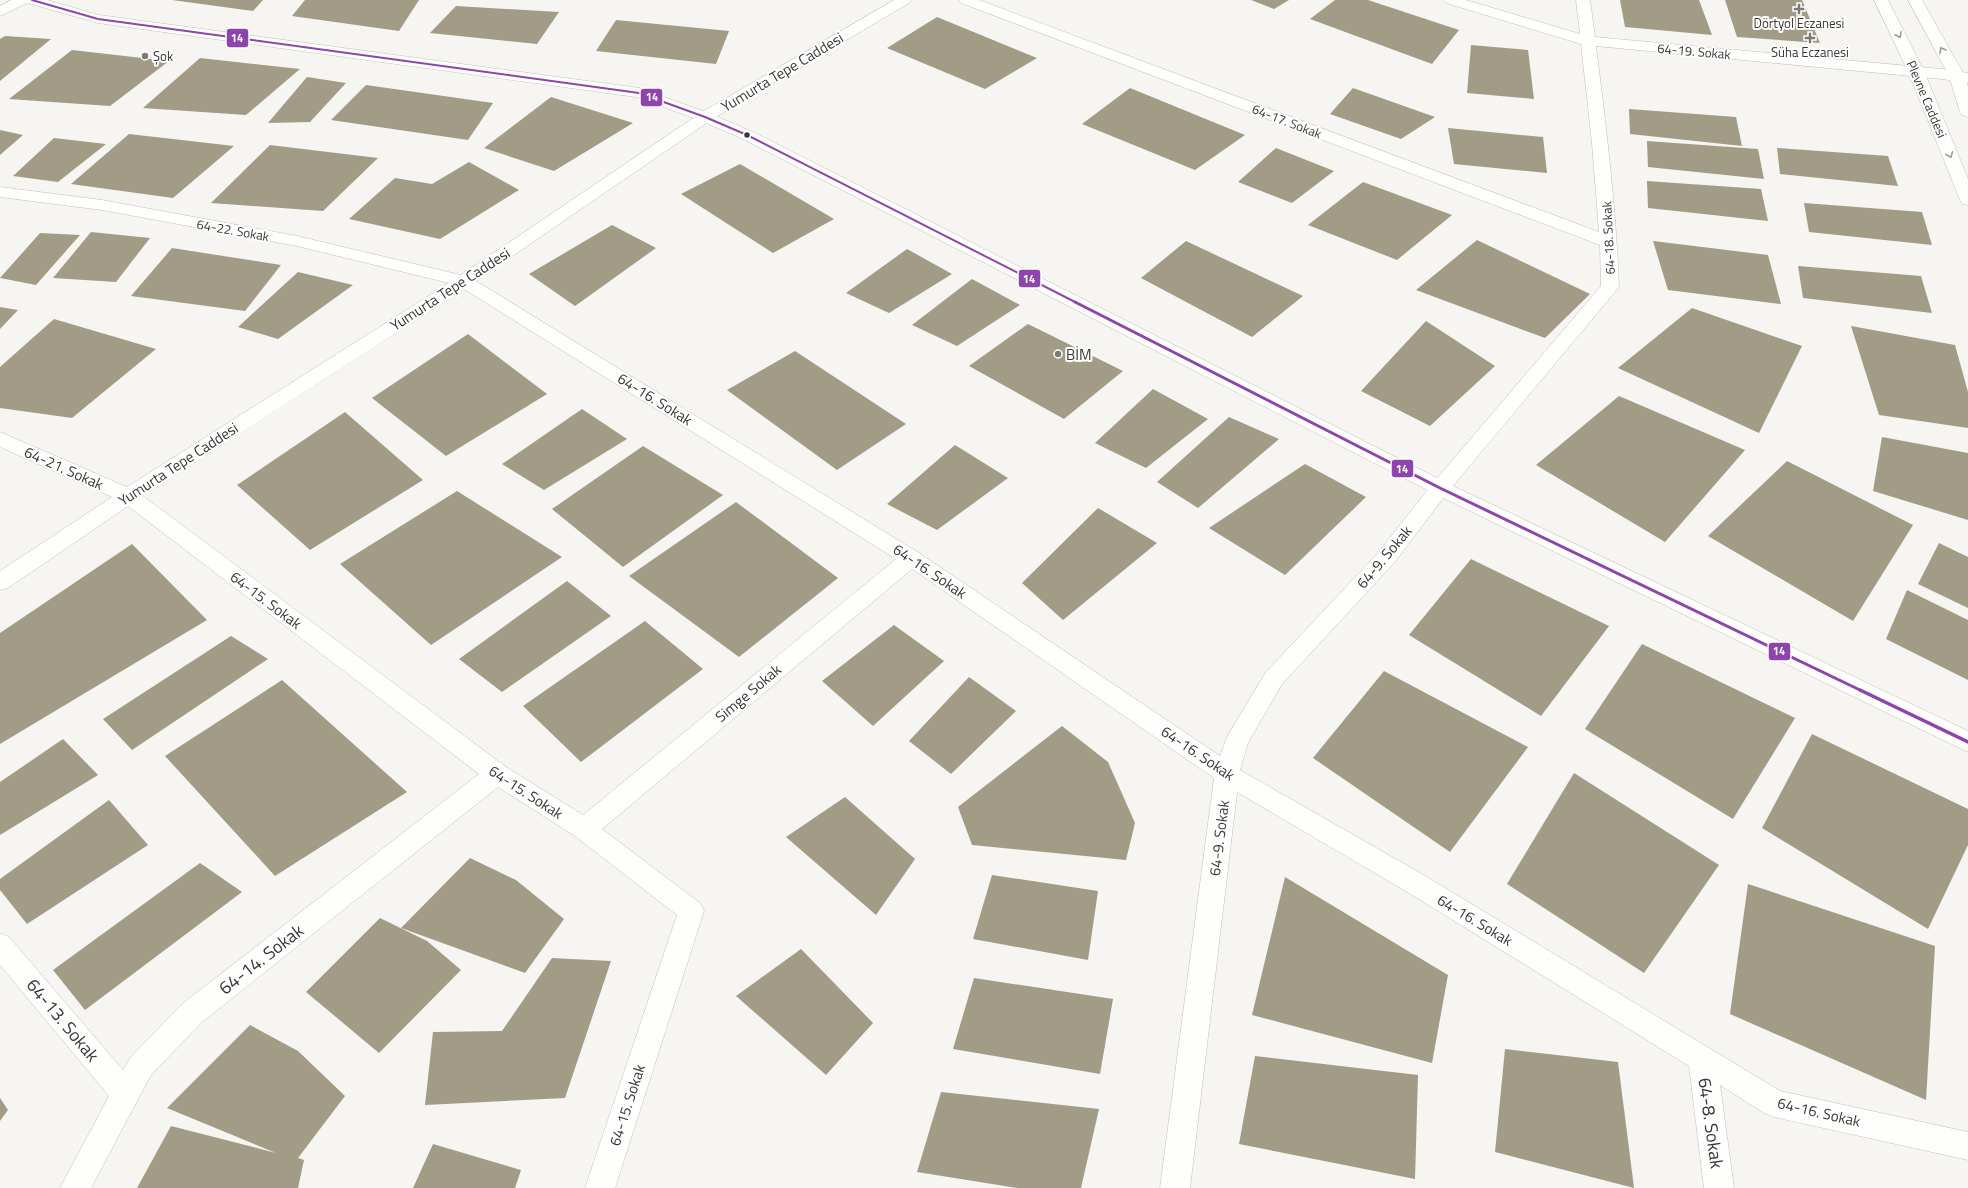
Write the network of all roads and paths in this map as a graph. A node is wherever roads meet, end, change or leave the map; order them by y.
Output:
1 (22, 0) edge
2 (32, 0) edge
3 (904, 0) edge
4 (966, 0) edge
5 (1451, 0) edge
6 (1583, 0) edge
7 (1882, 0) edge
8 (1915, 0) edge
9 (0, 12) edge
10 (1588, 41) junction
11 (1916, 71) junction
12 (1956, 76) edge
13 (1968, 112) edge
14 (705, 117) junction
15 (0, 192) edge
16 (1968, 200) edge
17 (1609, 242) junction
18 (464, 281) junction
19 (0, 439) edge
20 (1440, 488) junction
21 (128, 496) junction
22 (912, 558) junction
23 (0, 582) edge
24 (1968, 742) edge
25 (497, 774) junction
26 (1227, 774) junction
27 (584, 829) junction
28 (0, 945) edge
29 (1702, 1058) junction
30 (126, 1095) junction
31 (1968, 1146) edge
32 (75, 1188) edge
33 (600, 1188) edge
34 (1175, 1188) edge
35 (1719, 1188) edge

1 - 9 street
2 - 14 street
3 - 14 street, Yumurta Tepe Caddesi
4 - 17 street, 64-17. Sokak
5 - 10 street, 64-19. Sokak
6 - 10 street, 64-18. Sokak
7 -> 11 street, Plevne Caddesi
12 -> 8 street
10 - 11 street, 64-19. Sokak
10 - 17 street, 64-18. Sokak
11 - 12 street, 64-19. Sokak
11 -> 16 street, Plevne Caddesi
12 - 13 street
14 - 18 street, Yumurta Tepe Caddesi
14 - 20 street
15 - 18 street, 64-22. Sokak
17 - 20 street, 64-18. Sokak
18 - 21 street, Yumurta Tepe Caddesi
18 - 22 street, 64-16. Sokak
19 - 21 street, 64-21. Sokak
20 - 24 street
20 - 26 street, 64-9. Sokak
21 - 23 street, Yumurta Tepe Caddesi
21 - 25 street, 64-15. Sokak
22 - 26 street, 64-16. Sokak
22 - 27 street, Simge Sokak
25 - 27 street, 64-15. Sokak
25 - 30 street, 64-14. Sokak
26 - 29 street, 64-16. Sokak
26 - 34 street, 64-9. Sokak
27 - 33 street, 64-15. Sokak
28 - 30 street, 64-13. Sokak
29 - 31 street, 64-16. Sokak
29 - 35 street, 64-8. Sokak
30 - 32 street, 64-14. Sokak

